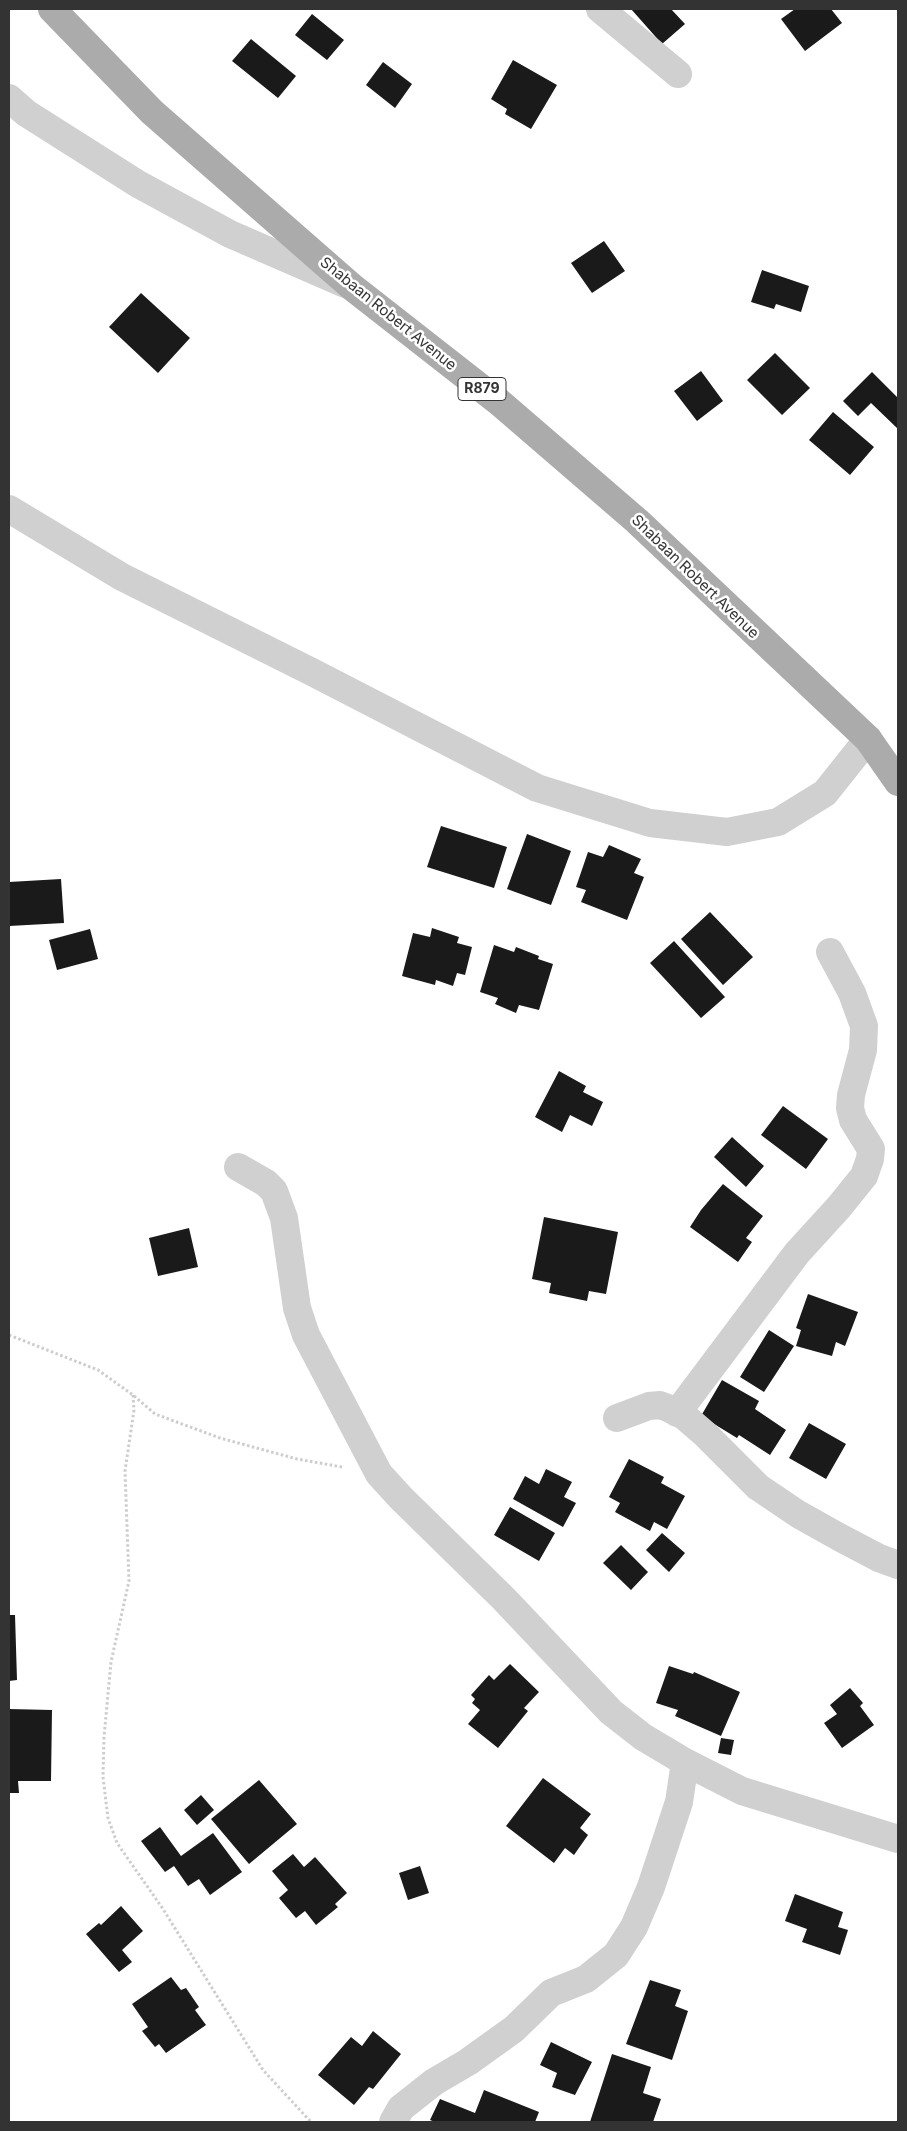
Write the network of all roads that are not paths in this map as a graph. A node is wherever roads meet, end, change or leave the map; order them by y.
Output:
1 (52, 9) edge
2 (600, 9) edge
3 (678, 74) dead end
4 (9, 98) edge
5 (352, 287) junction
6 (9, 509) edge
7 (868, 739) junction
8 (898, 782) edge
9 (830, 952) dead end
10 (238, 1167) dead end
11 (677, 1413) junction
12 (617, 1418) dead end
13 (898, 1565) edge
14 (685, 1762) junction
15 (898, 1839) edge
16 (393, 2122) edge

1 - 5 main road, Shabaan Robert Avenue / R879
2 - 3 street
4 - 5 street
5 - 7 main road, Shabaan Robert Avenue / R879
6 - 7 street
7 - 8 main road, Shabaan Robert Avenue / R879
9 - 11 street
10 - 14 street
11 - 12 street
11 - 13 street
14 - 15 street
14 - 16 street

